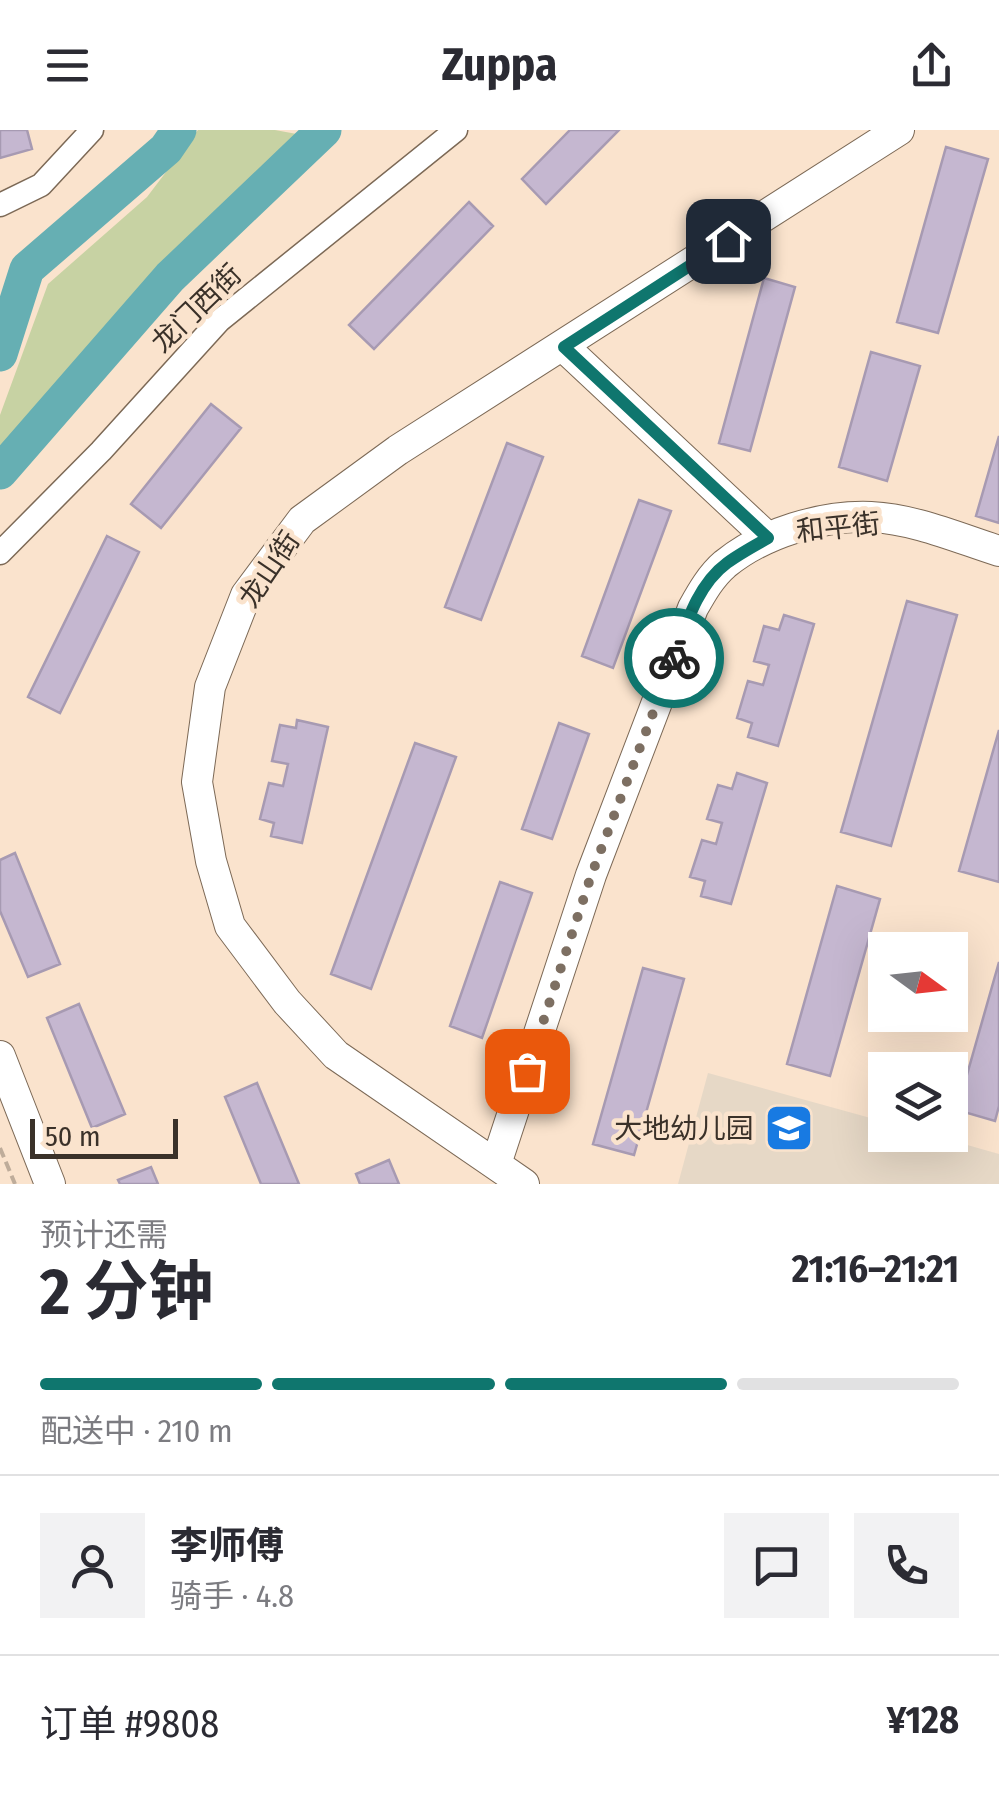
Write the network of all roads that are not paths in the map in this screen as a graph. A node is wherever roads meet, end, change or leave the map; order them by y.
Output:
1 (92, 130) edge
2 (456, 130) edge
3 (899, 130) edge
4 (0, 205) edge
5 (564, 347) junction
6 (768, 538) junction
7 (999, 551) edge
8 (0, 553) edge
9 (0, 1056) edge
10 (496, 1164) junction
11 (50, 1184) edge
12 (524, 1184) edge

1 - 4 street
2 - 8 street, 龙门西街
3 - 5 street, 龙山街
5 - 6 street
5 - 10 street, 龙山街
6 - 7 street, 和平街
6 - 10 street, 和平街
9 - 11 street
10 - 12 street, 龙山街

